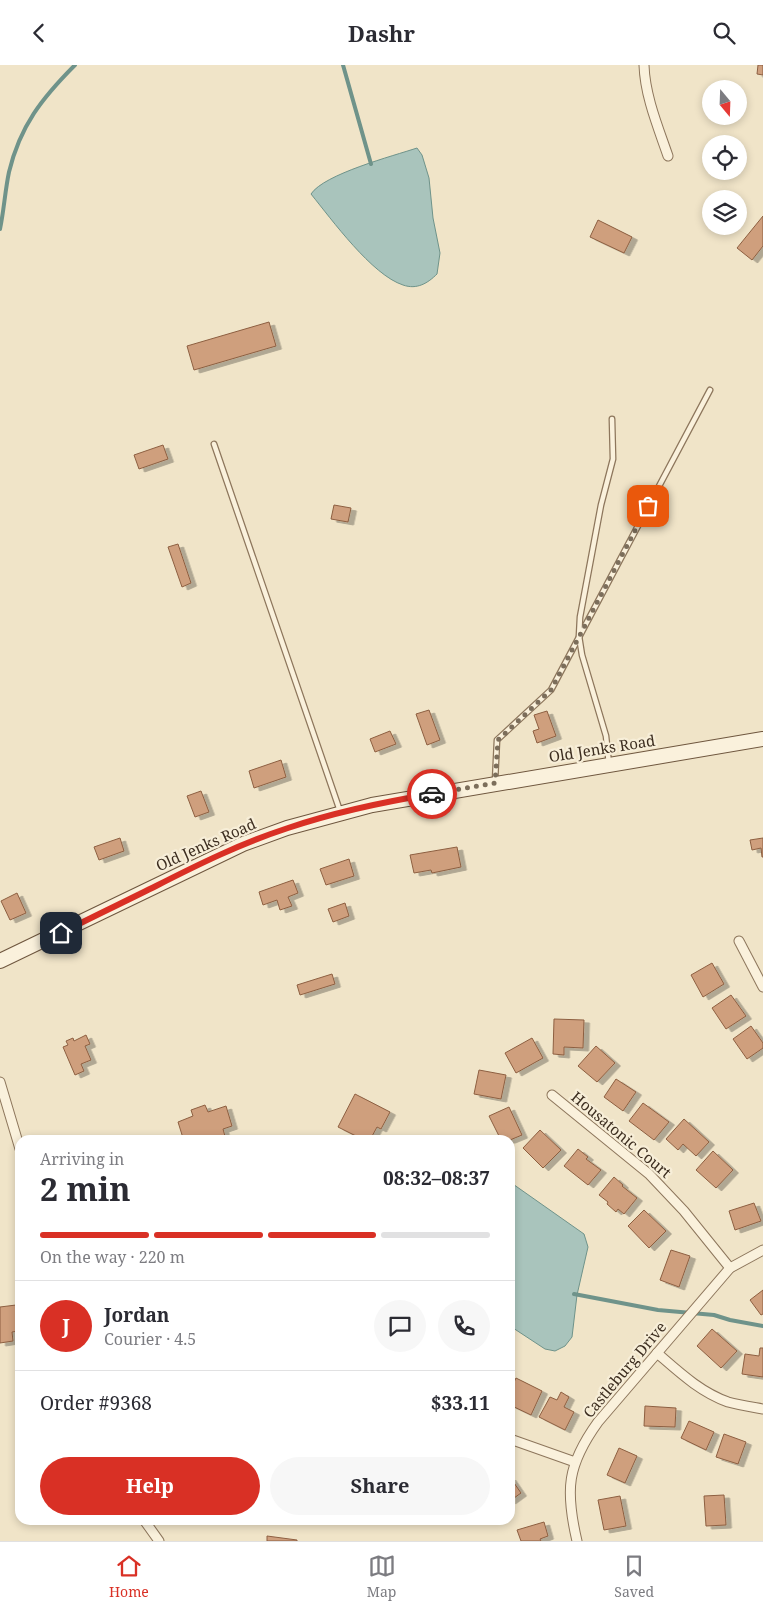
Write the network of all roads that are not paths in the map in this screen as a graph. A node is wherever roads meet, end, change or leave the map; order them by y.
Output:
1 (644, 65) edge
2 (668, 156) dead end
3 (710, 391) dead end
4 (612, 419) dead end
5 (214, 444) dead end
6 (579, 636) junction
7 (763, 739) edge
8 (609, 765) junction
9 (495, 783) junction
10 (341, 812) junction
11 (738, 941) dead end
12 (0, 961) edge
13 (763, 987) edge
14 (0, 1082) edge
15 (552, 1095) dead end
16 (16, 1135) edge
17 (763, 1250) edge
18 (730, 1268) junction
19 (657, 1353) junction
20 (763, 1409) edge
21 (515, 1441) edge
22 (575, 1462) junction
23 (148, 1525) edge
24 (159, 1541) edge
25 (577, 1541) edge

1 - 2 street
3 - 6 lane
4 - 6 lane
5 - 10 lane
6 - 8 lane
6 - 9 lane
7 - 8 street, Old Jenks Road
8 - 9 street, Old Jenks Road
9 - 10 street, Old Jenks Road
10 - 12 street, Old Jenks Road
11 - 13 street
14 - 16 street
15 - 18 street, Housatonic Court
17 - 18 street, Castleburg Drive
18 - 19 street, Castleburg Drive
19 - 20 street
19 - 22 street, Castleburg Drive
21 - 22 street
22 - 25 street, Castleburg Drive
23 - 24 street

